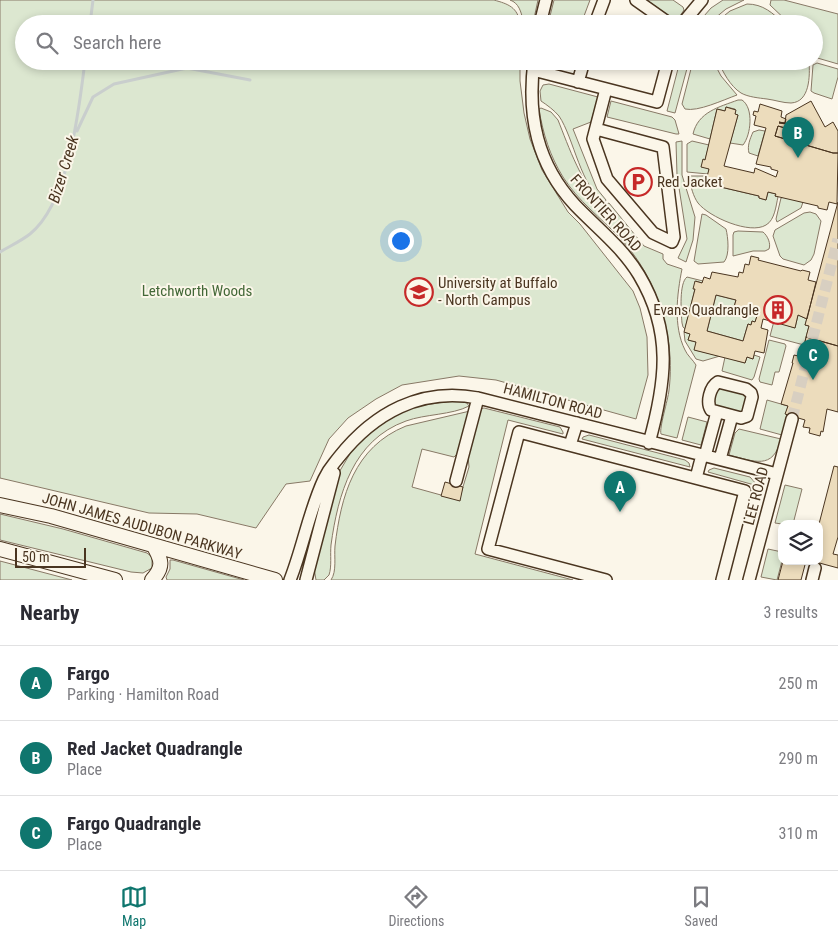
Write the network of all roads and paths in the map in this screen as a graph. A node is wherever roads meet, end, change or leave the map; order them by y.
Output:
1 (546, 0) edge
2 (604, 0) edge
3 (636, 0) edge
4 (685, 0) edge
5 (698, 4) edge
6 (542, 15) edge
7 (598, 15) edge
8 (657, 15) edge
9 (689, 15) edge
10 (534, 70) edge
11 (545, 70) edge
12 (581, 70) edge
13 (666, 70) edge
14 (578, 82) junction
15 (606, 89) junction
16 (596, 129) junction
17 (478, 398) junction
18 (717, 412) junction
19 (732, 416) junction
20 (792, 419) tunnel mouth
21 (577, 423) junction
22 (649, 443) junction
23 (570, 445) junction
24 (704, 455) junction
25 (338, 459) junction
26 (720, 459) junction
27 (777, 474) junction
28 (696, 478) junction
29 (456, 481) dead end
30 (0, 505) edge
31 (153, 545) junction
32 (0, 549) edge
33 (815, 568) dead end
34 (115, 580) edge
35 (152, 580) edge
36 (275, 580) edge
37 (290, 580) edge
38 (306, 580) edge
39 (606, 580) edge
40 (722, 580) edge
41 (749, 580) edge
42 (812, 580) edge

1 - 6 street
2 - 7 street
3 - 8 street
4 - 5 street
5 - 9 street
10 - 22 street, FRONTIER ROAD
11 - 14 street
12 - 14 street
13 - 15 street
14 - 15 street
15 - 16 street
16 - 16 street
17 - 21 street, HAMILTON ROAD
17 - 25 street, HAMILTON ROAD
17 - 29 street
18 - 19 street
18 - 19 street
18 - 24 street
19 - 26 street
20 - 27 street, LEE ROAD
21 - 22 street, HAMILTON ROAD
21 - 23 street
22 - 24 street, HAMILTON ROAD
23 - 28 street
23 - 39 street
24 - 26 street, HAMILTON ROAD
24 - 28 street
25 - 37 street, HAMILTON ROAD
25 - 38 street, HAMILTON ROAD
26 - 27 street, HAMILTON ROAD
27 - 41 street, LEE ROAD
28 - 40 street
30 - 31 main road, JOHN JAMES AUDUBON PARKWAY
31 - 35 main road
31 - 36 main road, JOHN JAMES AUDUBON PARKWAY
32 - 34 main road
33 - 42 street

